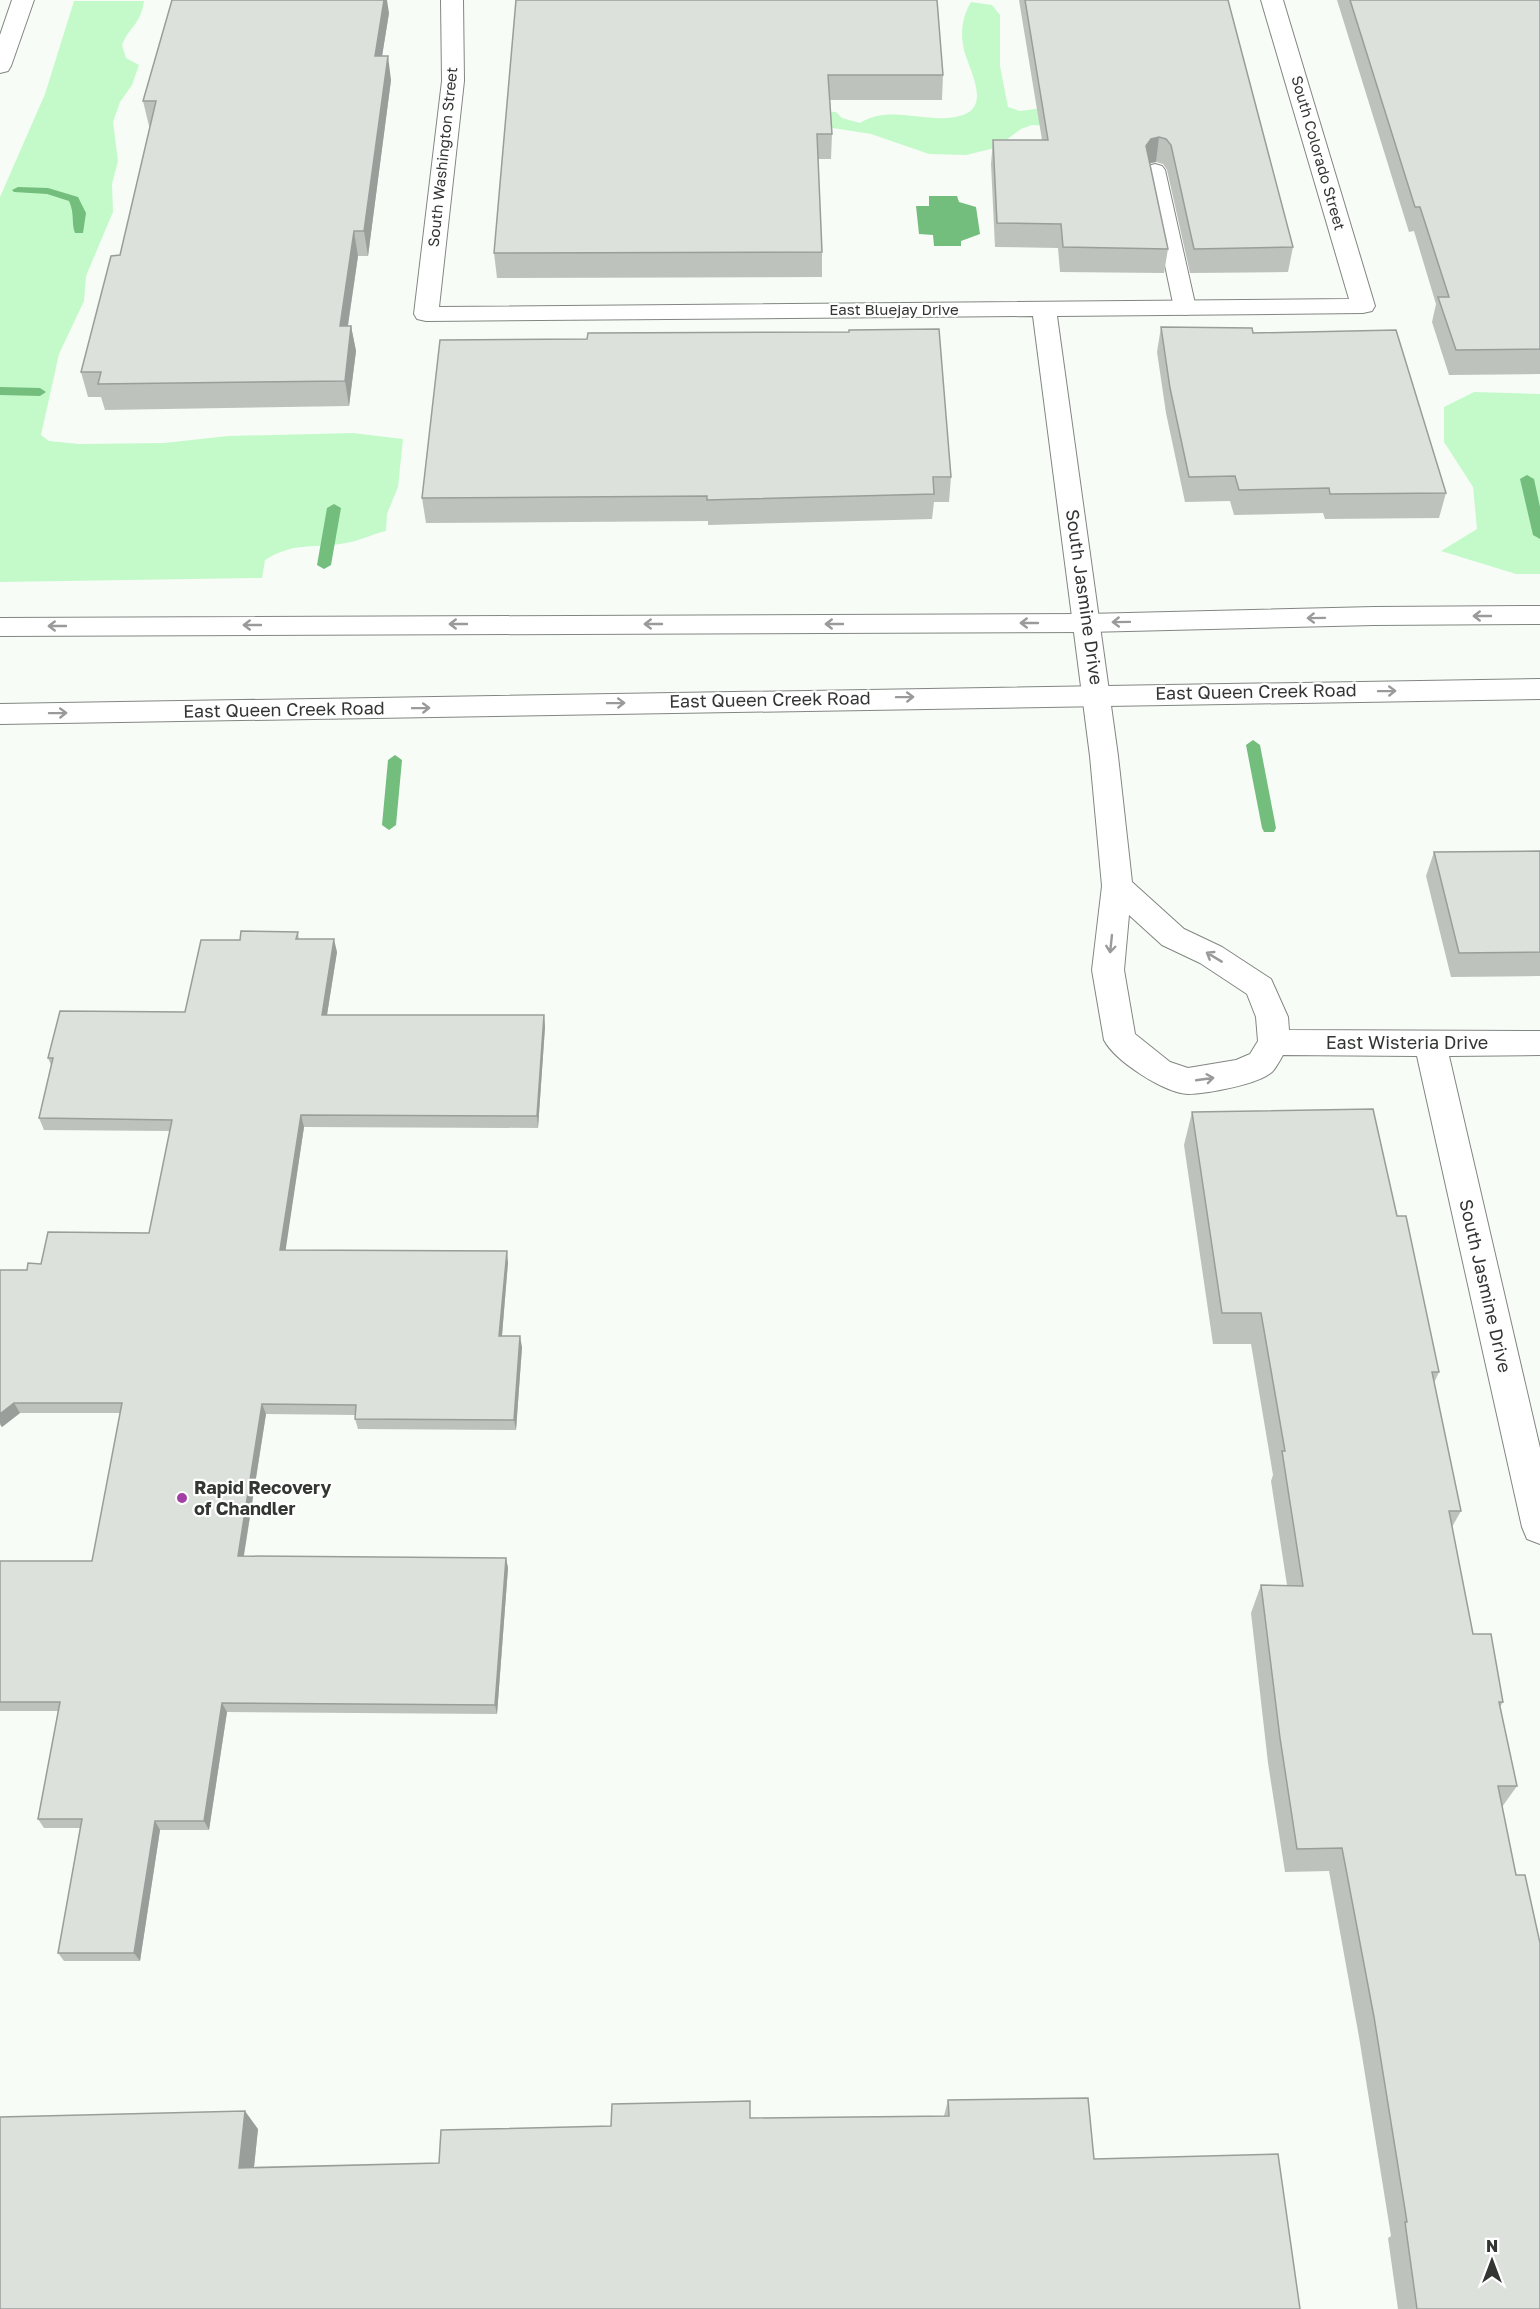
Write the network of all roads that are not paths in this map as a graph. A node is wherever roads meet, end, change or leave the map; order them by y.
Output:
1 (23, 0) edge
2 (452, 0) edge
3 (1272, 0) edge
4 (0, 66) edge
5 (1155, 170) dead end
6 (1363, 306) joint
7 (1185, 308) junction
8 (1044, 309) junction
9 (426, 314) joint
10 (1540, 615) edge
11 (1087, 623) junction
12 (0, 627) edge
13 (1540, 689) edge
14 (1097, 693) junction
15 (0, 714) edge
16 (1117, 886) junction
17 (1274, 1042) junction
18 (1540, 1043) edge
19 (1430, 1044) junction
20 (1540, 1527) edge

1 - 4 street
2 - 9 street, South Washington Street
3 - 6 street, South Colorado Street
5 - 7 lane
6 - 7 street, East Bluejay Drive
7 - 8 street, East Bluejay Drive
8 - 9 street, East Bluejay Drive
8 - 11 street, South Jasmine Drive
10 -> 11 street
11 -> 12 street
11 - 14 street, South Jasmine Drive
14 -> 13 street, East Queen Creek Road
15 -> 14 street, East Queen Creek Road
14 - 16 street, South Jasmine Drive
17 -> 16 street
16 -> 17 street, South Jasmine Drive
17 - 19 street, East Wisteria Drive
18 - 19 street, East Wisteria Drive
19 - 20 street, South Jasmine Drive

